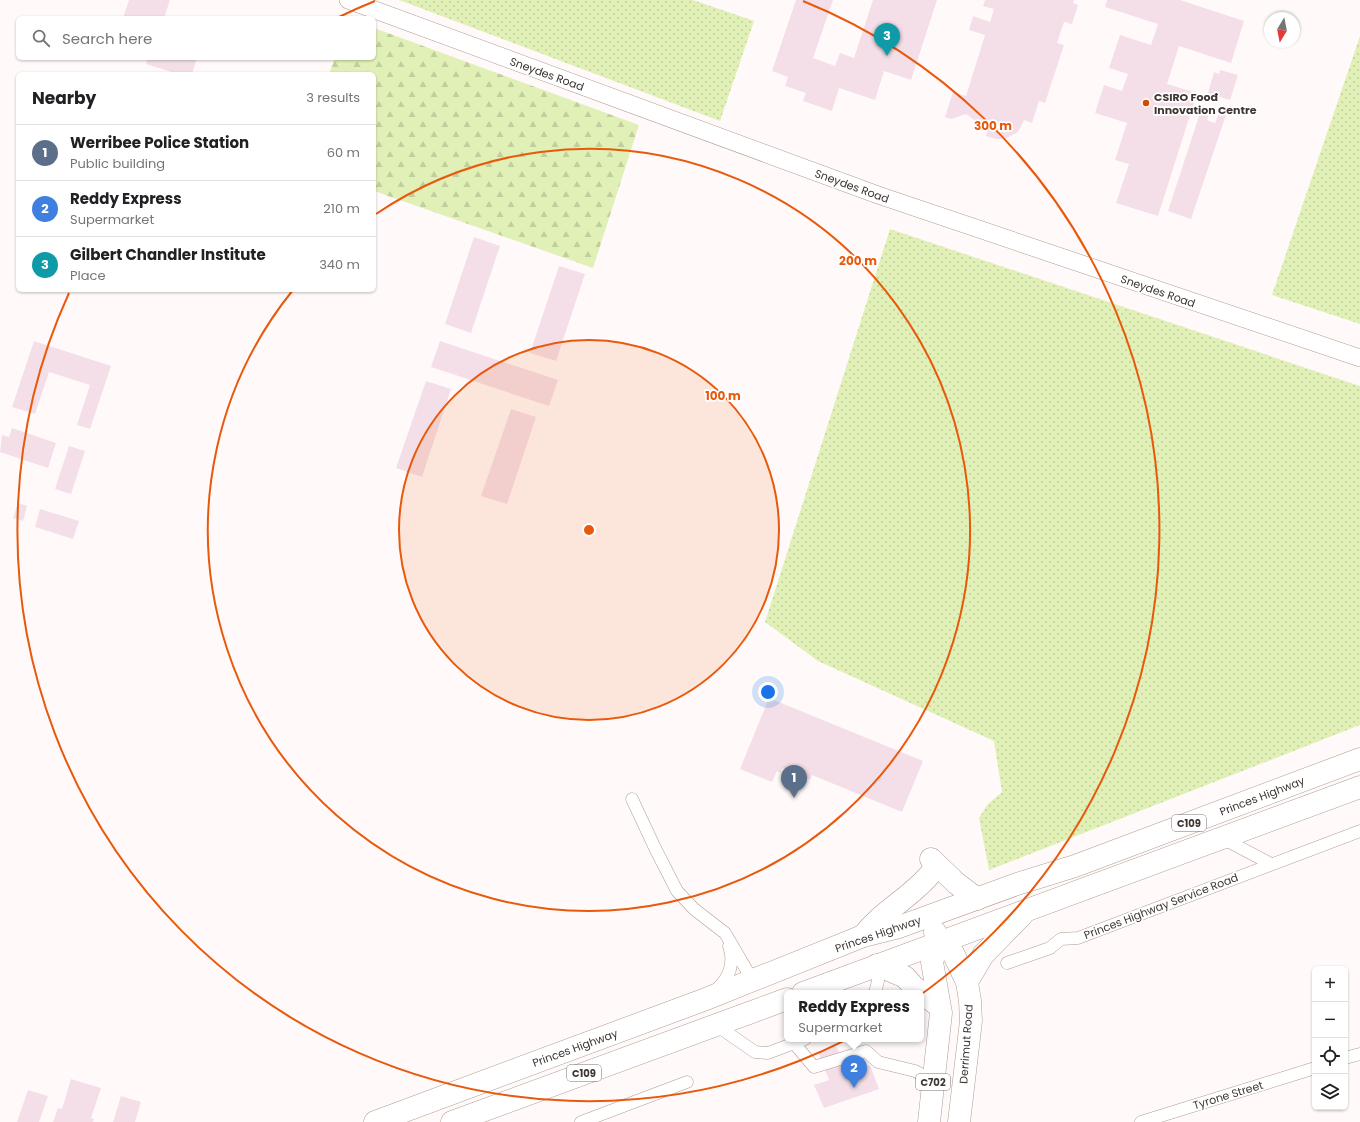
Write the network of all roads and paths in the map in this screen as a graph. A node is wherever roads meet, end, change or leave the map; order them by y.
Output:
1 (348, 0) edge
2 (1360, 358) edge
3 (1360, 759) edge
4 (1360, 787) edge
5 (632, 799) dead end
6 (1360, 831) edge
7 (1222, 838) junction
8 (1271, 864) junction
9 (977, 898) junction
10 (1027, 910) junction
11 (932, 915) junction
12 (725, 933) junction
13 (863, 936) junction
14 (938, 943) junction
15 (1007, 963) dead end
16 (877, 966) junction
17 (753, 981) junction
18 (967, 982) junction
19 (811, 990) edge
20 (876, 990) edge
21 (918, 990) edge
22 (924, 995) edge
23 (706, 999) junction
24 (784, 1000) edge
25 (939, 1006) junction
26 (716, 1025) junction
27 (797, 1042) edge
28 (801, 1042) edge
29 (866, 1045) edge
30 (1360, 1054) edge
31 (1348, 1057) edge
32 (1312, 1069) edge
33 (933, 1081) junction
34 (687, 1082) dead end
35 (440, 1098) junction
36 (375, 1122) edge
37 (448, 1122) edge
38 (452, 1122) edge
39 (580, 1122) edge
40 (928, 1122) edge
41 (959, 1122) edge
42 (1141, 1122) edge

1 - 2 main road, Sneydes Road
3 - 9 highway, Princes Highway / C109
4 - 7 highway, C109
5 - 12 street
6 - 8 street, Princes Highway Service Road
7 - 8 street
7 - 10 highway, C109
8 - 15 street, Princes Highway Service Road
9 - 11 highway, Princes Highway / C109
9 - 13 highway
10 - 14 highway, C109
10 - 18 highway
11 - 13 highway, Princes Highway / C109
11 - 14 highway, C702
12 - 17 street
12 - 23 street
13 - 17 highway, Princes Highway / C109
14 - 16 highway, C109
14 - 18 highway, Derrimut Road / C702
14 - 25 highway, C702
16 - 19 highway, C109
16 - 20 street
16 - 21 highway
17 - 23 highway, Princes Highway / C109
18 - 41 highway, Derrimut Road / C702
22 - 25 highway
23 - 35 highway, Princes Highway / C109
24 - 26 highway, C109
25 - 33 highway, C702
26 - 27 street
26 - 38 highway, C109
28 - 29 street
29 - 33 street
30 - 31 street
32 - 42 street, Tyrone Street
33 - 40 highway, C702
34 - 39 street
35 - 36 highway, Princes Highway / C109
35 - 37 highway

